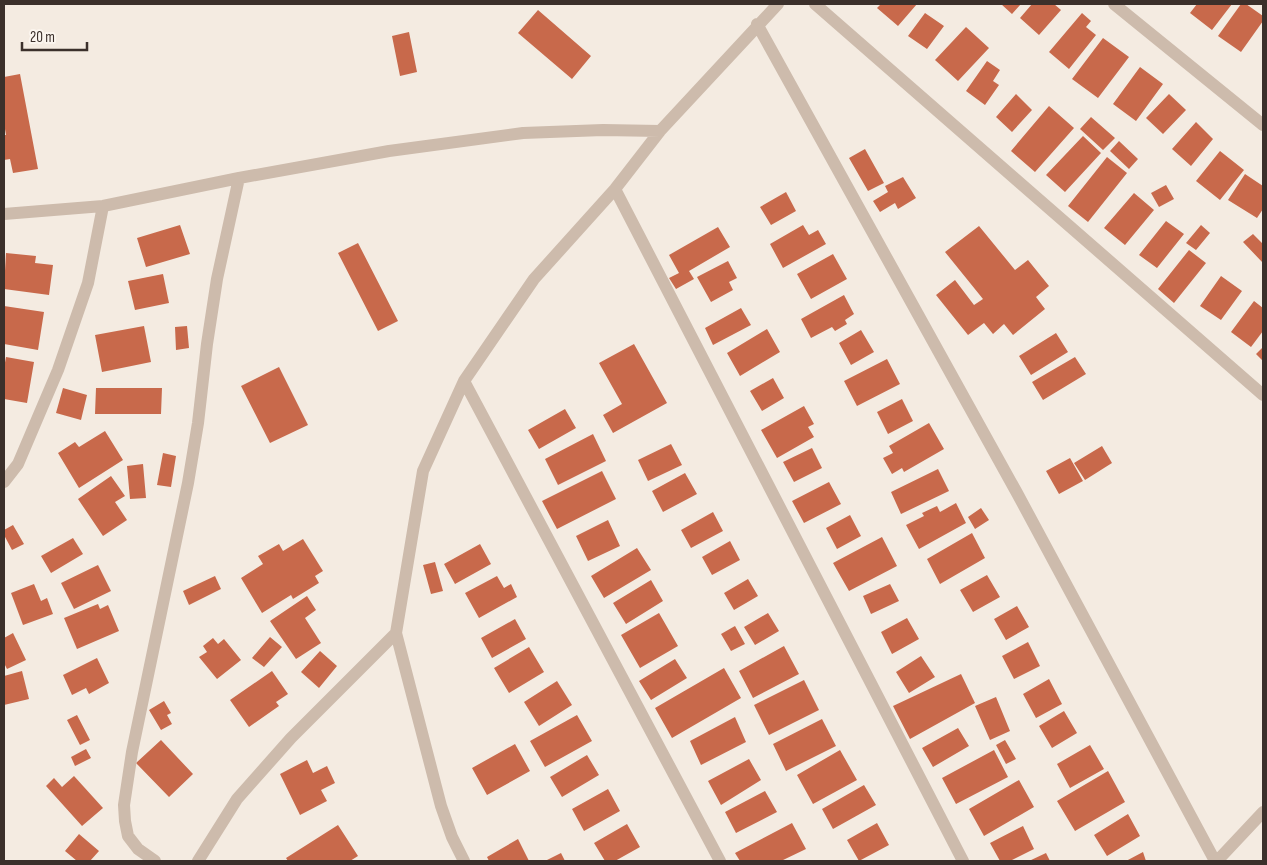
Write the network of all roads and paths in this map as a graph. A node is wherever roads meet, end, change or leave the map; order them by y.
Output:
1 (778, 4) edge
2 (815, 4) edge
3 (1114, 4) edge
4 (757, 24) junction
5 (1263, 125) edge
6 (660, 131) junction
7 (239, 178) junction
8 (615, 189) junction
9 (103, 206) junction
10 (4, 214) edge
11 (464, 381) junction
12 (1263, 395) edge
13 (4, 482) edge
14 (396, 633) junction
15 (1261, 819) edge
16 (155, 861) edge
17 (198, 861) edge
18 (464, 861) edge
19 (720, 861) edge
20 (963, 861) edge
21 (1216, 861) edge

1 - 4 street
2 - 12 street
3 - 5 street
4 - 6 street
4 - 21 street
6 - 7 street
6 - 8 street
7 - 9 street
7 - 16 street
8 - 11 street
8 - 20 street
9 - 10 street
9 - 13 street
11 - 14 street
11 - 19 street
14 - 17 street
14 - 18 street
15 - 21 street

